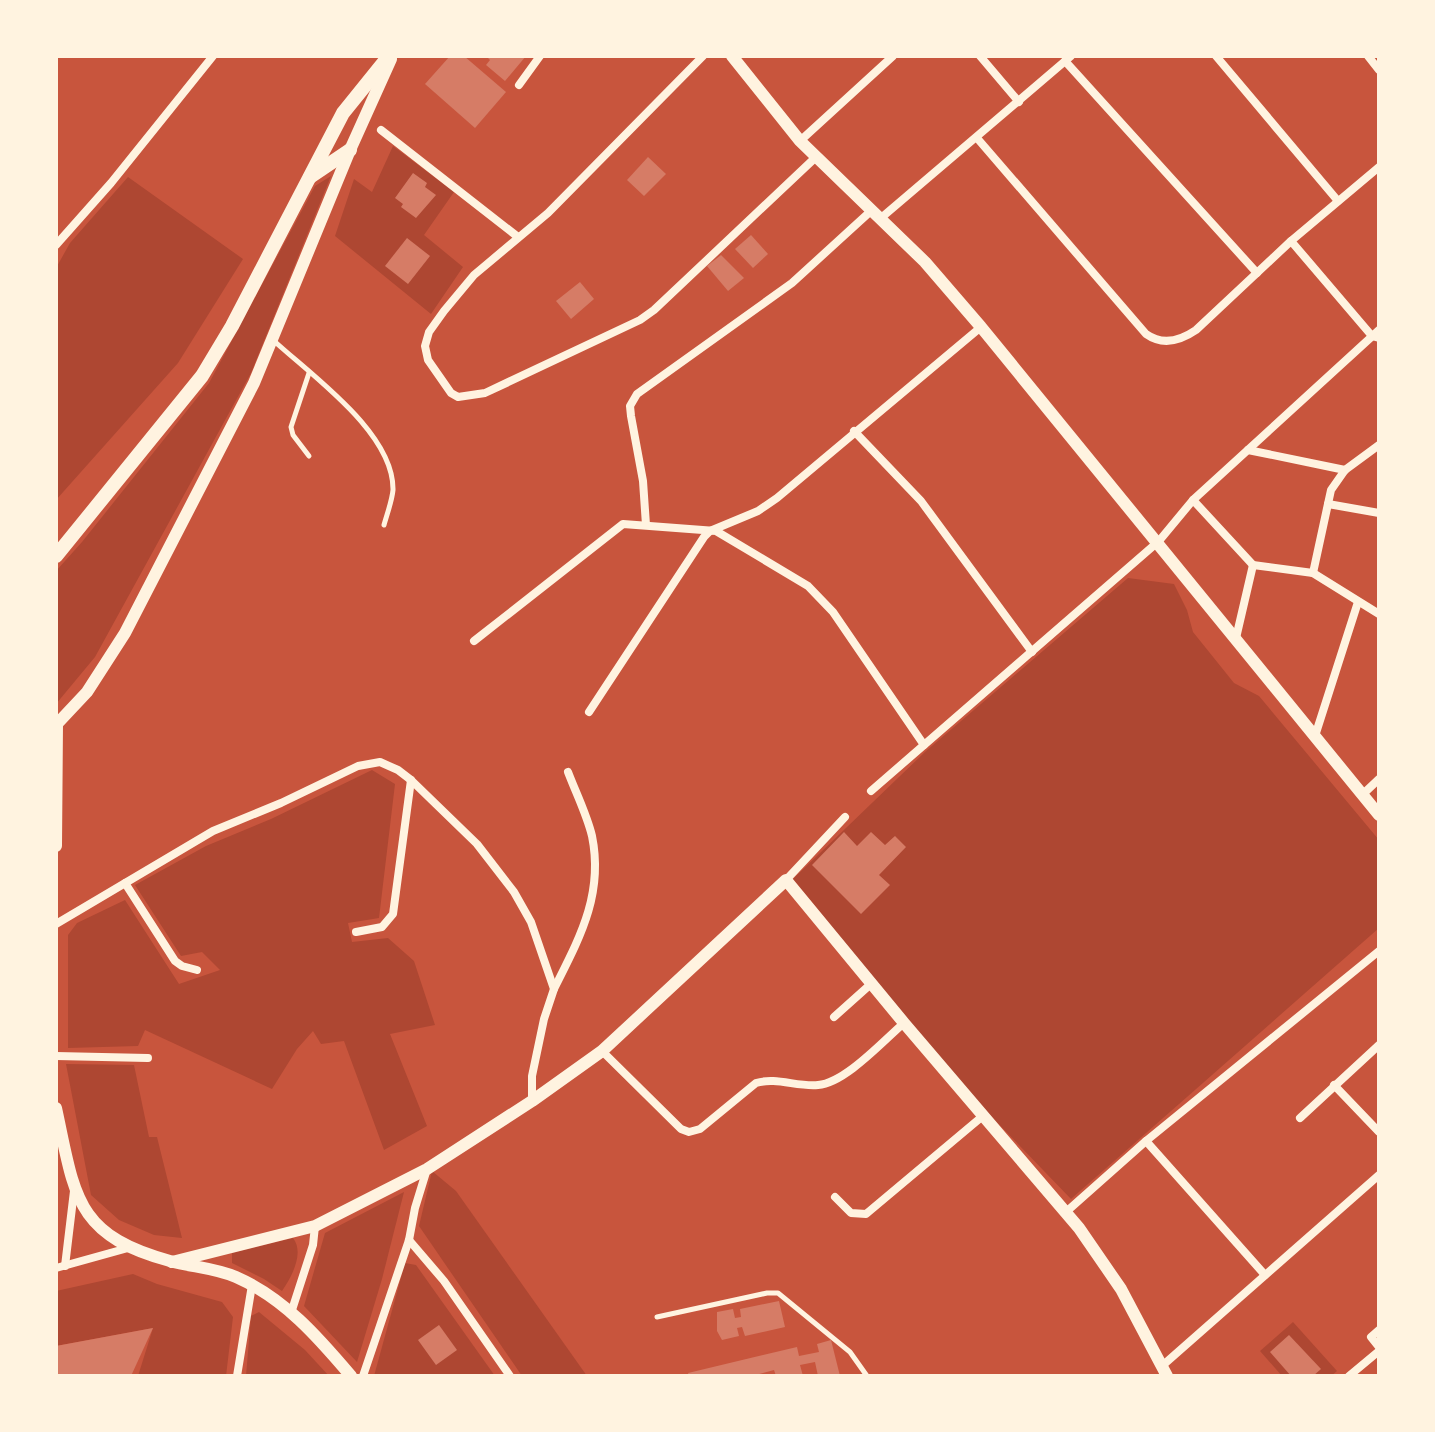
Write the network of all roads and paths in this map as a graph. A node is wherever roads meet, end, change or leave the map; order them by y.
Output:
1 (213, 56) edge
2 (391, 56) edge
3 (540, 56) edge
4 (703, 56) edge
5 (732, 56) edge
6 (893, 56) edge
7 (980, 56) edge
8 (1216, 56) edge
9 (1368, 56) edge
10 (1068, 59) edge
11 (1379, 70) edge
12 (519, 85) dead end
13 (1019, 102) junction
14 (381, 130) dead end
15 (977, 138) junction
16 (800, 141) junction
17 (350, 150) junction
18 (816, 157) junction
19 (1379, 167) edge
20 (307, 180) junction
21 (1338, 201) junction
22 (877, 214) junction
23 (518, 237) junction
24 (1291, 241) junction
25 (56, 245) edge
26 (1257, 273) junction
27 (981, 327) junction
28 (1377, 335) edge
29 (272, 339) junction
30 (309, 373) junction
31 (854, 431) junction
32 (1379, 445) edge
33 (1248, 450) junction
34 (309, 456) dead end
35 (1345, 470) junction
36 (1193, 500) junction
37 (1328, 504) junction
38 (1379, 513) edge
39 (384, 525) dead end
40 (646, 525) junction
41 (716, 531) junction
42 (1159, 541) junction
43 (56, 556) edge
44 (1253, 565) junction
45 (1313, 573) junction
46 (1358, 602) junction
47 (1379, 614) edge
48 (1236, 638) junction
49 (474, 641) dead end
50 (1032, 652) junction
51 (589, 712) dead end
52 (57, 724) edge
53 (1315, 736) junction
54 (924, 745) junction
55 (568, 772) dead end
56 (1379, 779) edge
57 (411, 780) junction
58 (871, 791) dead end
59 (1362, 795) junction
60 (1379, 815) edge
61 (845, 817) dead end
62 (56, 846) edge
63 (786, 880) junction
64 (125, 883) junction
65 (56, 924) edge
66 (356, 932) dead end
67 (1379, 951) edge
68 (197, 970) dead end
69 (872, 983) junction
70 (554, 989) junction
71 (834, 1017) dead end
72 (904, 1023) junction
73 (1379, 1045) edge
74 (602, 1051) junction
75 (56, 1056) edge
76 (148, 1058) dead end
77 (1334, 1085) junction
78 (532, 1101) junction
79 (56, 1108) edge
80 (984, 1115) junction
81 (1300, 1118) dead end
82 (1379, 1132) edge
83 (1146, 1141) junction
84 (427, 1169) junction
85 (1379, 1175) edge
86 (74, 1191) junction
87 (835, 1197) dead end
88 (1066, 1212) junction
89 (315, 1226) junction
90 (409, 1240) junction
91 (128, 1248) junction
92 (172, 1262) junction
93 (60, 1267) edge
94 (1265, 1275) junction
95 (252, 1285) junction
96 (291, 1313) junction
97 (657, 1317) dead end
98 (1379, 1330) edge
99 (1379, 1349) edge
100 (1164, 1371) edge
101 (237, 1376) edge
102 (351, 1376) edge
103 (363, 1376) edge
104 (510, 1376) edge
105 (867, 1376) edge
106 (1349, 1376) edge

1 - 25 street
2 - 17 street
2 - 20 main road
3 - 12 street
4 - 23 street
5 - 16 street
6 - 16 street
7 - 13 street
8 - 21 street
9 - 11 street
10 - 13 street
10 - 26 street
13 - 15 street
14 - 23 street
15 - 22 street
15 - 26 street
16 - 18 street
17 - 20 main road
17 - 29 street
18 - 22 street
18 - 23 street
19 - 21 street
20 - 43 main road
21 - 24 street
22 - 27 street
22 - 40 street
24 - 26 street
24 - 28 street
27 - 31 street
27 - 42 street
28 - 33 street
29 - 30 lane
29 - 52 street
30 - 34 lane
30 - 39 lane
31 - 41 street
31 - 50 street
32 - 35 street
33 - 35 street
33 - 36 street
35 - 37 street
36 - 42 street
36 - 44 street
37 - 38 street
37 - 45 street
40 - 41 street
40 - 49 street
41 - 51 street
41 - 54 street
42 - 48 street
42 - 50 street
44 - 45 street
44 - 48 street
45 - 46 street
46 - 47 street
46 - 53 street
48 - 53 street
50 - 54 street
52 - 62 street
53 - 59 street
54 - 58 street
55 - 70 street
56 - 59 street
57 - 64 street
57 - 66 street
57 - 70 street
59 - 60 street
61 - 63 street
63 - 69 street
63 - 74 street
64 - 65 street
64 - 68 street
67 - 83 street
69 - 71 street
69 - 72 street
70 - 78 street
72 - 74 street
72 - 80 street
73 - 77 street
74 - 78 street
75 - 76 street
77 - 81 street
77 - 82 street
78 - 84 street
79 - 86 street
80 - 87 street
80 - 88 street
83 - 88 street
83 - 94 street
84 - 89 street
84 - 90 street
85 - 94 street
86 - 91 street
86 - 93 street
88 - 100 street
89 - 92 street
89 - 96 street
90 - 103 street
90 - 104 street
91 - 92 street
91 - 93 street
92 - 95 street
94 - 100 street
95 - 96 street
95 - 101 street
96 - 102 street
97 - 105 lane
98 - 99 street
99 - 106 street

